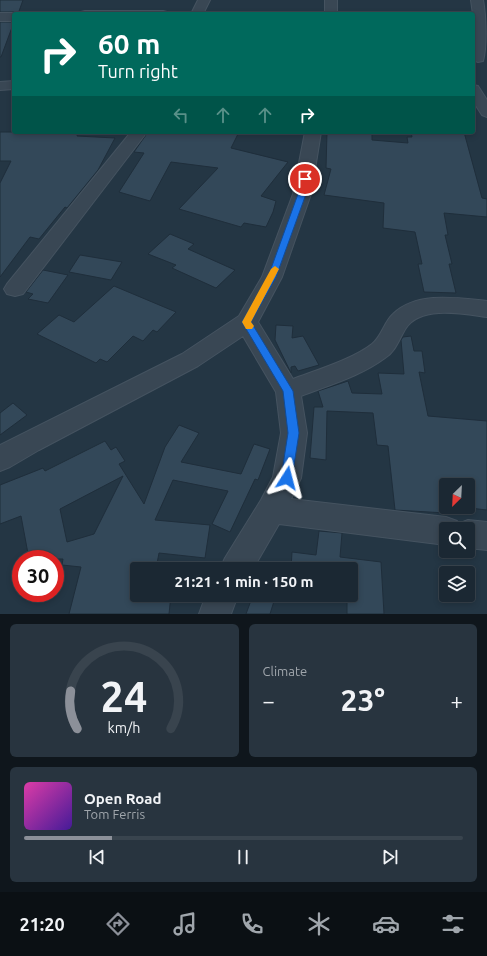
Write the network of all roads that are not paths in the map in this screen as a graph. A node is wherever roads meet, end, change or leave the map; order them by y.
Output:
1 (119, 0) edge
2 (204, 0) edge
3 (331, 0) edge
4 (477, 0) edge
5 (113, 12) edge
6 (199, 12) edge
7 (331, 12) edge
8 (0, 17) edge
9 (12, 17) edge
10 (479, 58) edge
11 (12, 85) edge
12 (0, 86) edge
13 (475, 92) edge
14 (487, 112) edge
15 (137, 134) edge
16 (313, 134) edge
17 (15, 289) dead end
18 (487, 309) edge
19 (247, 322) junction
20 (288, 391) junction
21 (0, 459) edge
22 (271, 510) junction
23 (439, 530) edge
24 (475, 535) edge
25 (487, 536) edge
26 (240, 562) edge
27 (219, 602) edge
28 (215, 614) edge

1 - 5 street
2 - 6 street
3 - 7 street
4 - 10 street
8 - 9 street
11 - 12 street
13 - 14 street
15 - 17 street
16 - 19 street
18 - 20 street
19 - 20 street
19 - 21 street
20 - 22 street
22 - 23 street
22 - 26 street
24 - 25 street
27 - 28 street

